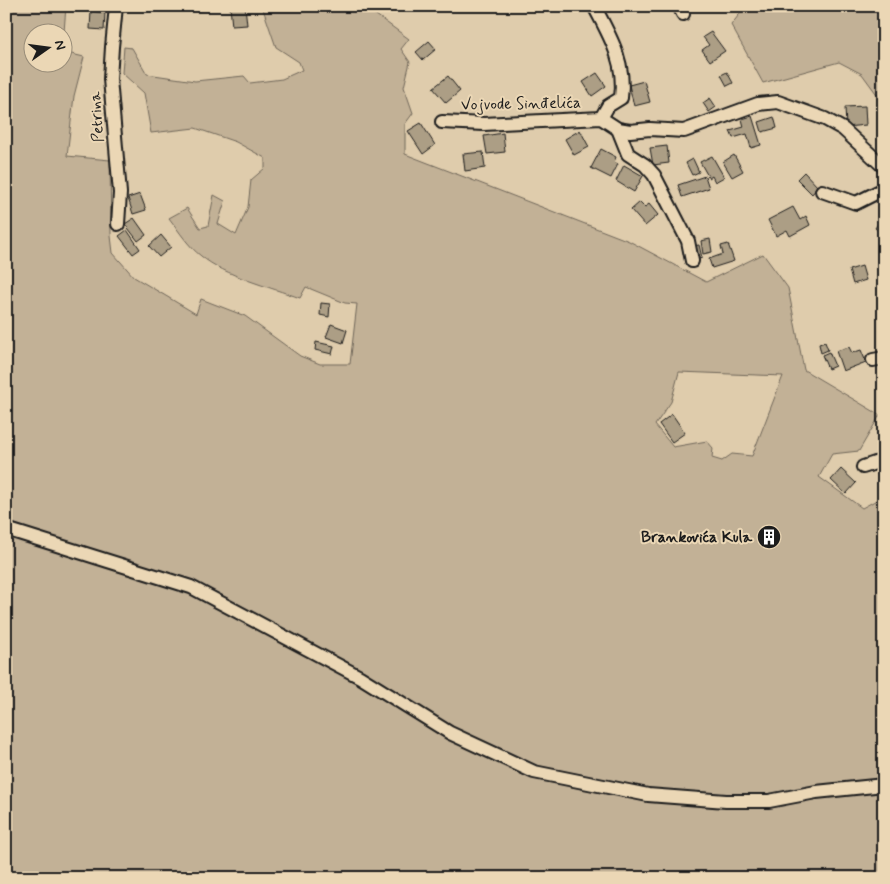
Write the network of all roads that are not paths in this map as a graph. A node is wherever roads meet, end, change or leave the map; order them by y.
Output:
1 (116, 6) edge
2 (594, 6) edge
3 (601, 118) junction
4 (442, 122) dead end
5 (618, 129) junction
6 (884, 167) edge
7 (884, 189) edge
8 (822, 191) dead end
9 (118, 224) dead end
10 (692, 261) dead end
11 (884, 460) edge
12 (863, 467) dead end
13 (6, 529) edge
14 (884, 785) edge

1 - 9 street, Petrina
2 - 3 street, Vojvode Sinđelića
3 - 4 street, Vojvode Sinđelića
3 - 5 street, Vojvode Sinđelića
5 - 6 street
5 - 10 street
7 - 8 street
11 - 12 street
13 - 14 street

